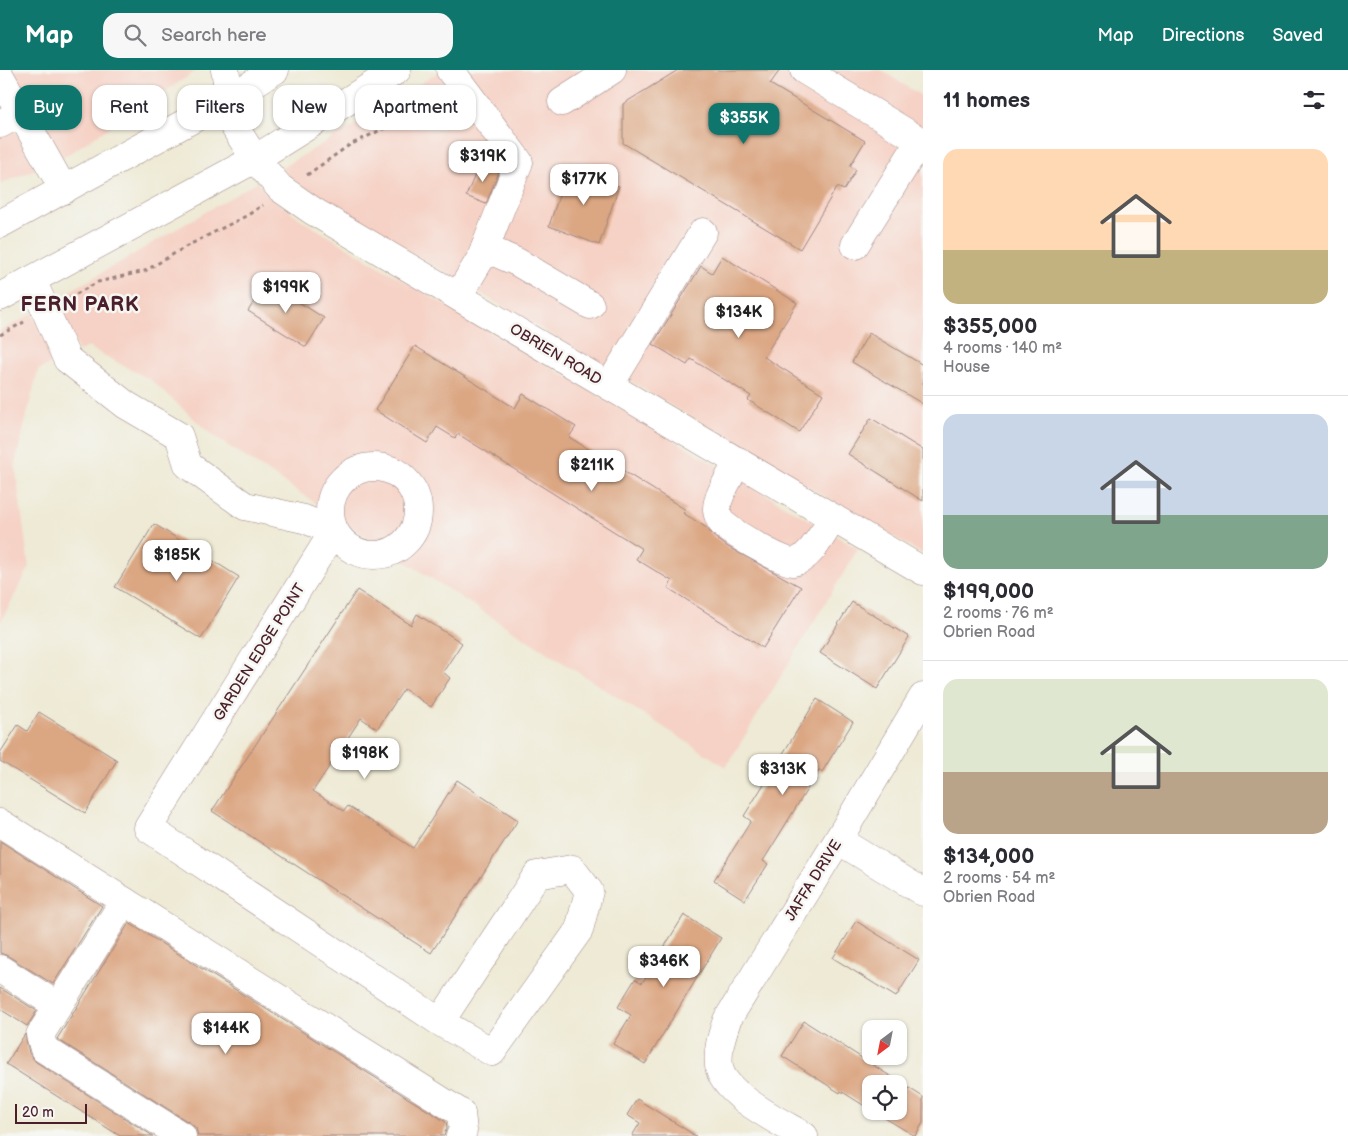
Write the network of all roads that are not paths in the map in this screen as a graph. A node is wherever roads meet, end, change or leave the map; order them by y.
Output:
1 (225, 70) edge
2 (275, 70) edge
3 (397, 70) edge
4 (612, 70) edge
5 (804, 70) edge
6 (0, 76) edge
7 (454, 76) edge
8 (225, 85) edge
9 (251, 85) edge
10 (562, 102) dead end
11 (10, 118) edge
12 (177, 128) edge
13 (240, 130) edge
14 (255, 158) junction
15 (64, 190) junction
16 (0, 224) edge
17 (703, 232) dead end
18 (855, 245) dead end
19 (485, 248) junction
20 (32, 280) junction
21 (458, 296) junction
22 (0, 297) edge
23 (590, 305) dead end
24 (609, 386) junction
25 (738, 461) junction
26 (833, 518) junction
27 (923, 571) edge
28 (923, 697) edge
29 (0, 823) edge
30 (838, 840) junction
31 (923, 892) edge
32 (124, 901) junction
33 (0, 969) edge
34 (58, 1006) junction
35 (440, 1022) junction
36 (182, 1136) edge
37 (460, 1136) edge
38 (804, 1136) edge

1 - 8 street
2 - 9 street
3 - 14 street
4 - 10 street
5 - 18 street
6 - 11 street
7 - 19 street
11 - 15 street
12 - 15 street
13 - 14 street, OBRIEN ROAD
14 - 20 street
14 - 21 street, OBRIEN ROAD
15 - 16 street
17 - 24 street
19 - 21 street
19 - 23 street
20 - 22 street
20 - 35 street, GARDEN EDGE POINT
21 - 24 street, OBRIEN ROAD
24 - 25 street, OBRIEN ROAD
25 - 26 street, OBRIEN ROAD
25 - 26 street
26 - 27 street, OBRIEN ROAD
28 - 30 street, JAFFA DRIVE
29 - 32 street
30 - 31 street
30 - 38 street, JAFFA DRIVE
32 - 34 street
32 - 37 street
33 - 34 street
34 - 36 street
35 - 35 street, GARDEN EDGE POINT

